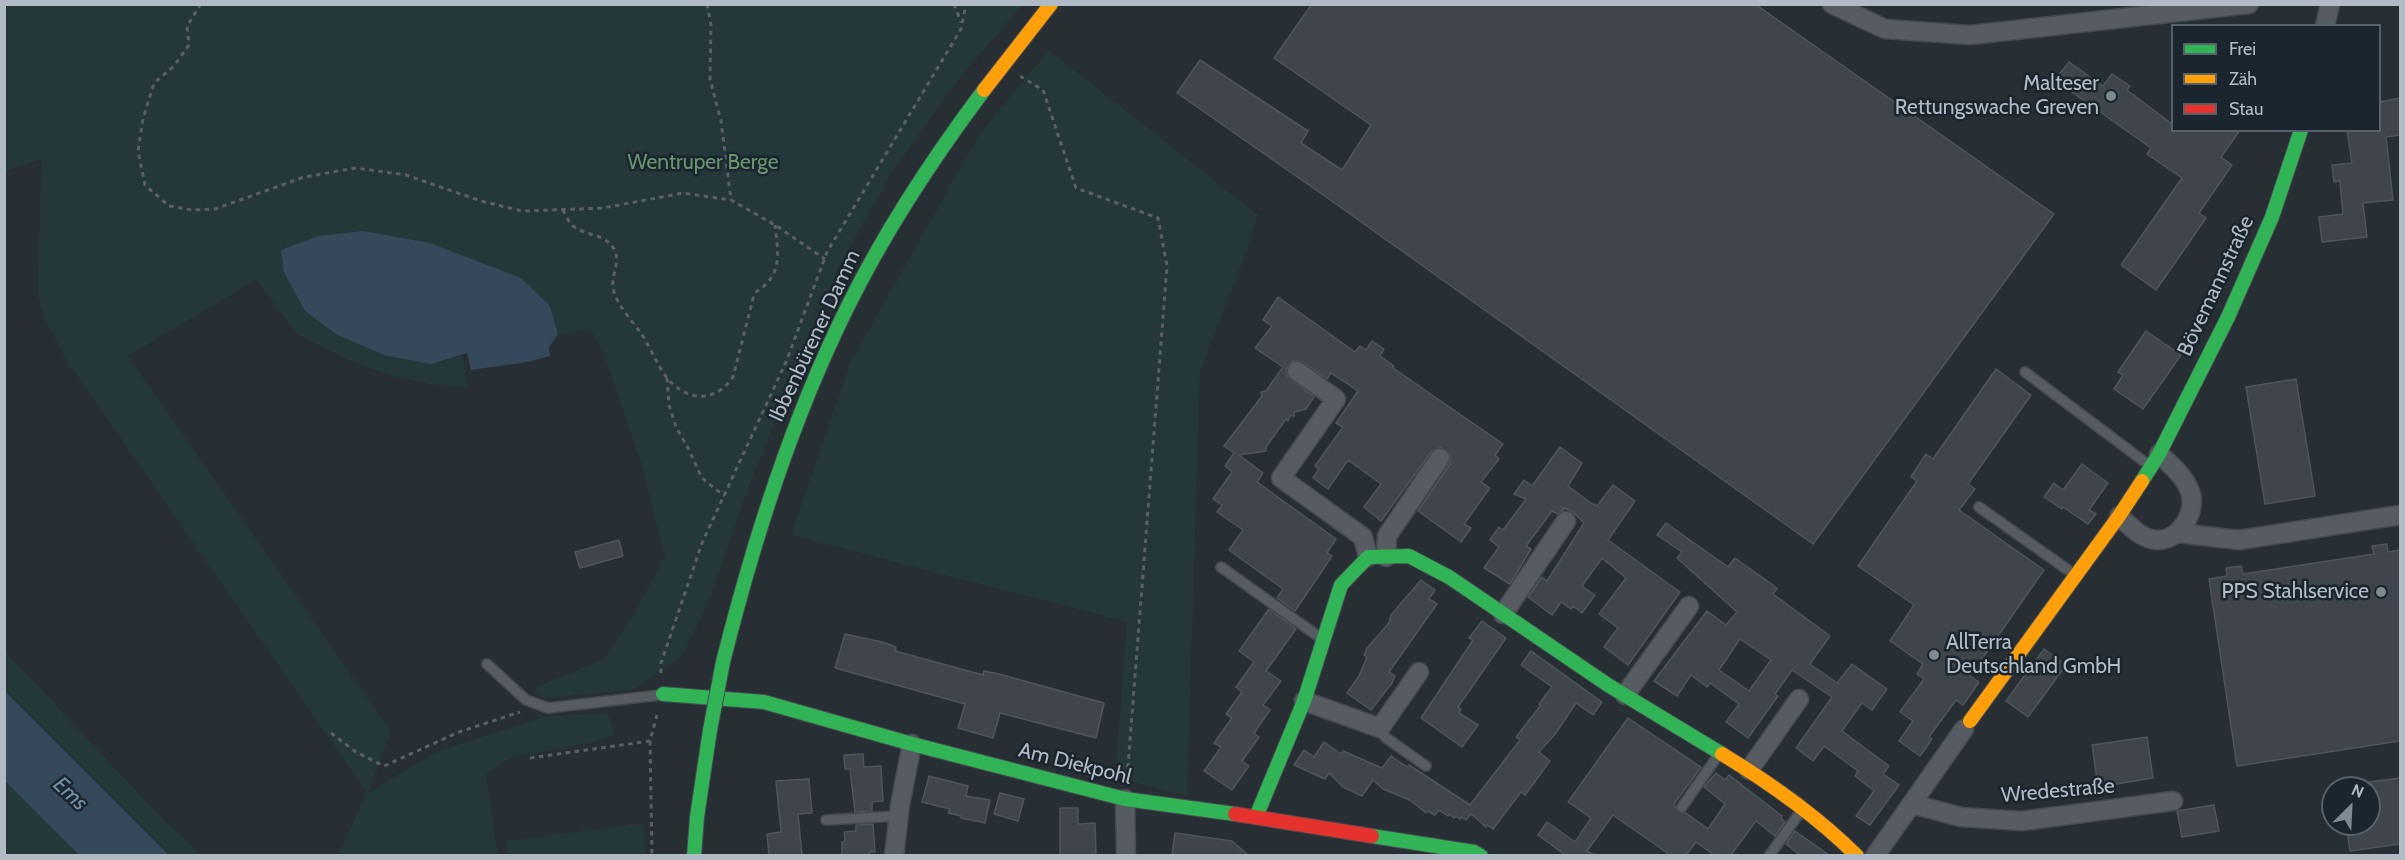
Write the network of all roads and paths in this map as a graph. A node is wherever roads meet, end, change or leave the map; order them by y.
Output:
1 (201, 4) edge
2 (707, 4) edge
3 (954, 4) edge
4 (966, 4) edge
5 (1051, 4) edge
6 (1832, 4) edge
7 (2249, 4) edge
8 (2330, 4) edge
9 (962, 24) junction
10 (2325, 24) edge
11 (1002, 65) junction
12 (2300, 132) edge
13 (731, 200) junction
14 (563, 210) junction
15 (776, 225) junction
16 (825, 259) junction
17 (1297, 371) dead end
18 (2025, 372) dead end
19 (667, 378) junction
20 (1440, 458) dead end
21 (2155, 460) junction
22 (724, 496) junction
23 (1979, 507) dead end
24 (2400, 515) edge
25 (2119, 516) junction
26 (1566, 521) dead end
27 (2178, 533) junction
28 (1377, 557) junction
29 (1221, 567) dead end
30 (2076, 575) junction
31 (1689, 606) dead end
32 (1503, 614) junction
33 (1324, 640) junction
34 (487, 664) dead end
35 (1419, 672) dead end
36 (663, 694) junction
37 (1624, 695) junction
38 (1799, 699) dead end
39 (1304, 701) junction
40 (548, 708) junction
41 (1967, 725) joint
42 (1380, 728) junction
43 (331, 733) dead end
44 (650, 741) junction
45 (912, 744) junction
46 (1720, 752) junction
47 (530, 758) dead end
48 (1426, 766) dead end
49 (1749, 770) junction
50 (1125, 799) junction
51 (2172, 801) dead end
52 (1912, 804) junction
53 (1682, 807) dead end
54 (1802, 809) junction
55 (898, 816) junction
56 (1256, 817) junction
57 (826, 820) dead end
58 (652, 855) edge
59 (694, 855) edge
60 (894, 855) edge
61 (1126, 855) edge
62 (1482, 855) edge
63 (1769, 855) edge
64 (1857, 855) edge
65 (1875, 855) edge

1 - 14 path
2 - 13 path
3 - 9 path
4 - 9 path
5 - 11 street, Ibbenbürener Damm
6 - 7 street
8 - 10 street
9 - 16 path
11 - 50 path
11 - 59 street, Ibbenbürener Damm, bridge
12 - 21 street, Bövemannstraße
13 - 14 path
13 - 15 path
14 - 19 path
15 - 16 path
15 - 19 path
16 - 22 path
17 - 28 street
18 - 21 lane
19 - 22 path
20 - 28 street
21 - 25 street, Bövemannstraße
21 - 27 street
22 - 36 path
23 - 30 lane
24 - 27 street
25 - 27 street
25 - 30 street, Bövemannstraße
26 - 32 street
28 - 32 street
28 - 33 street
29 - 33 lane
30 - 41 street, Bövemannstraße
31 - 37 street
32 - 37 street
33 - 39 street
34 - 40 lane
35 - 42 street
36 - 40 lane
36 - 44 path
36 - 45 street, Am Diekpohl
37 - 46 street
38 - 49 street
39 - 42 street
39 - 56 street
40 - 43 path
41 - 52 street
42 - 48 lane
44 - 47 path
44 - 58 path
45 - 50 street, Am Diekpohl
45 - 55 street
46 - 49 street
46 - 53 lane
49 - 54 street
50 - 56 street, Am Diekpohl
50 - 61 street
51 - 52 street, Wredestraße
52 - 65 street
54 - 63 lane
54 - 64 street
55 - 57 lane
55 - 60 street
56 - 62 street, Am Diekpohl

